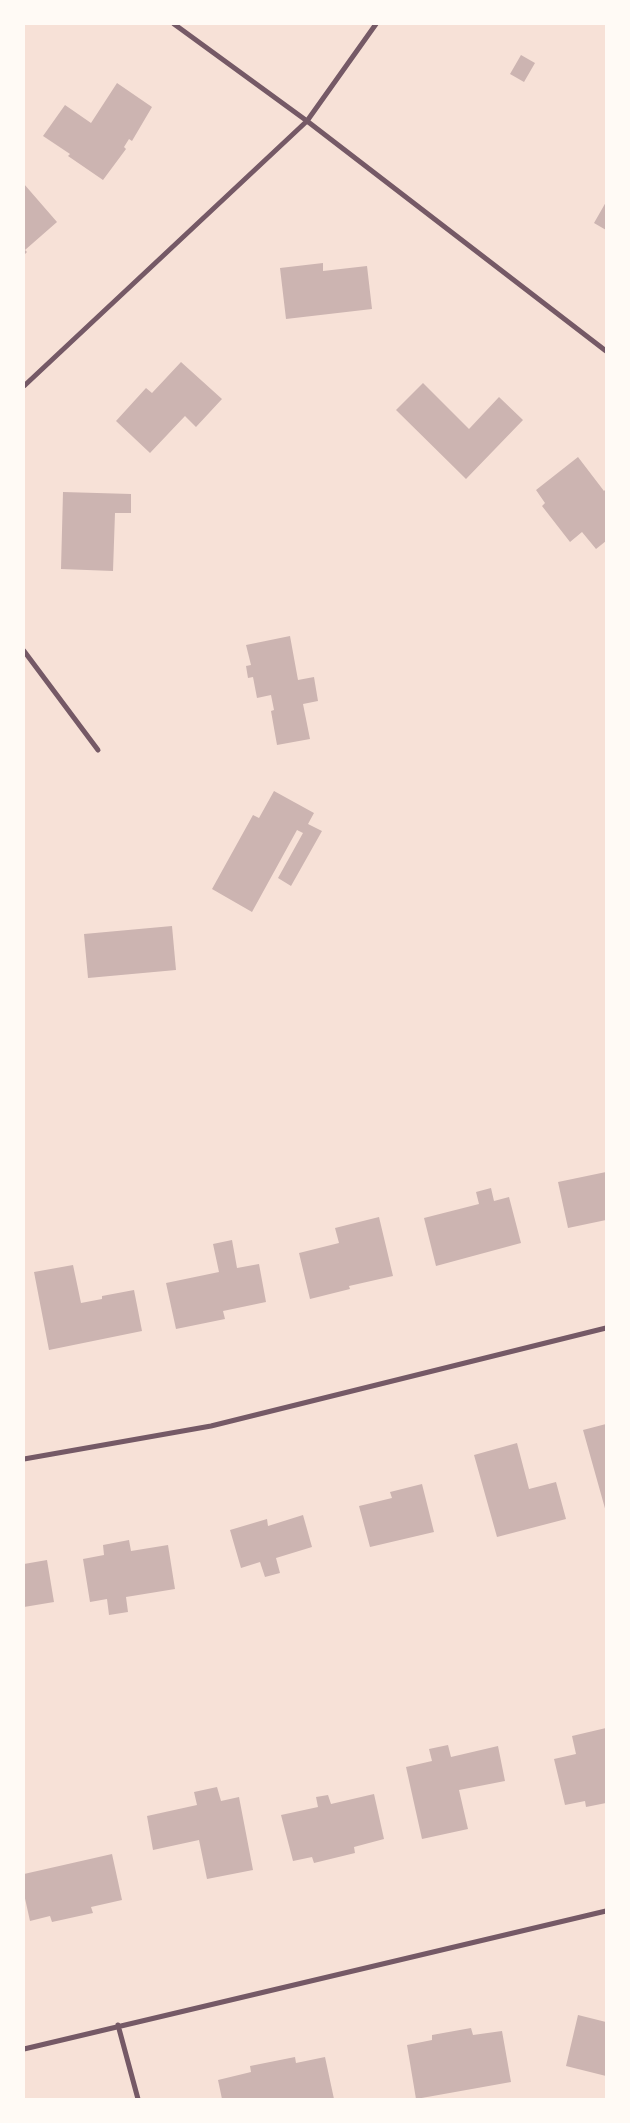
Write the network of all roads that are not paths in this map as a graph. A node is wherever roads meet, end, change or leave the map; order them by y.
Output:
1 (174, 24) edge
2 (376, 24) edge
3 (307, 121) junction
4 (606, 351) edge
5 (24, 386) edge
6 (24, 651) edge
7 (98, 750) dead end
8 (606, 1328) edge
9 (24, 1460) edge
10 (606, 1911) edge
11 (118, 2026) junction
12 (24, 2050) edge
13 (138, 2099) edge

1 - 3 street
2 - 3 street
3 - 4 street
3 - 5 street
6 - 7 street
8 - 9 street
10 - 11 street
11 - 12 street
11 - 13 street

